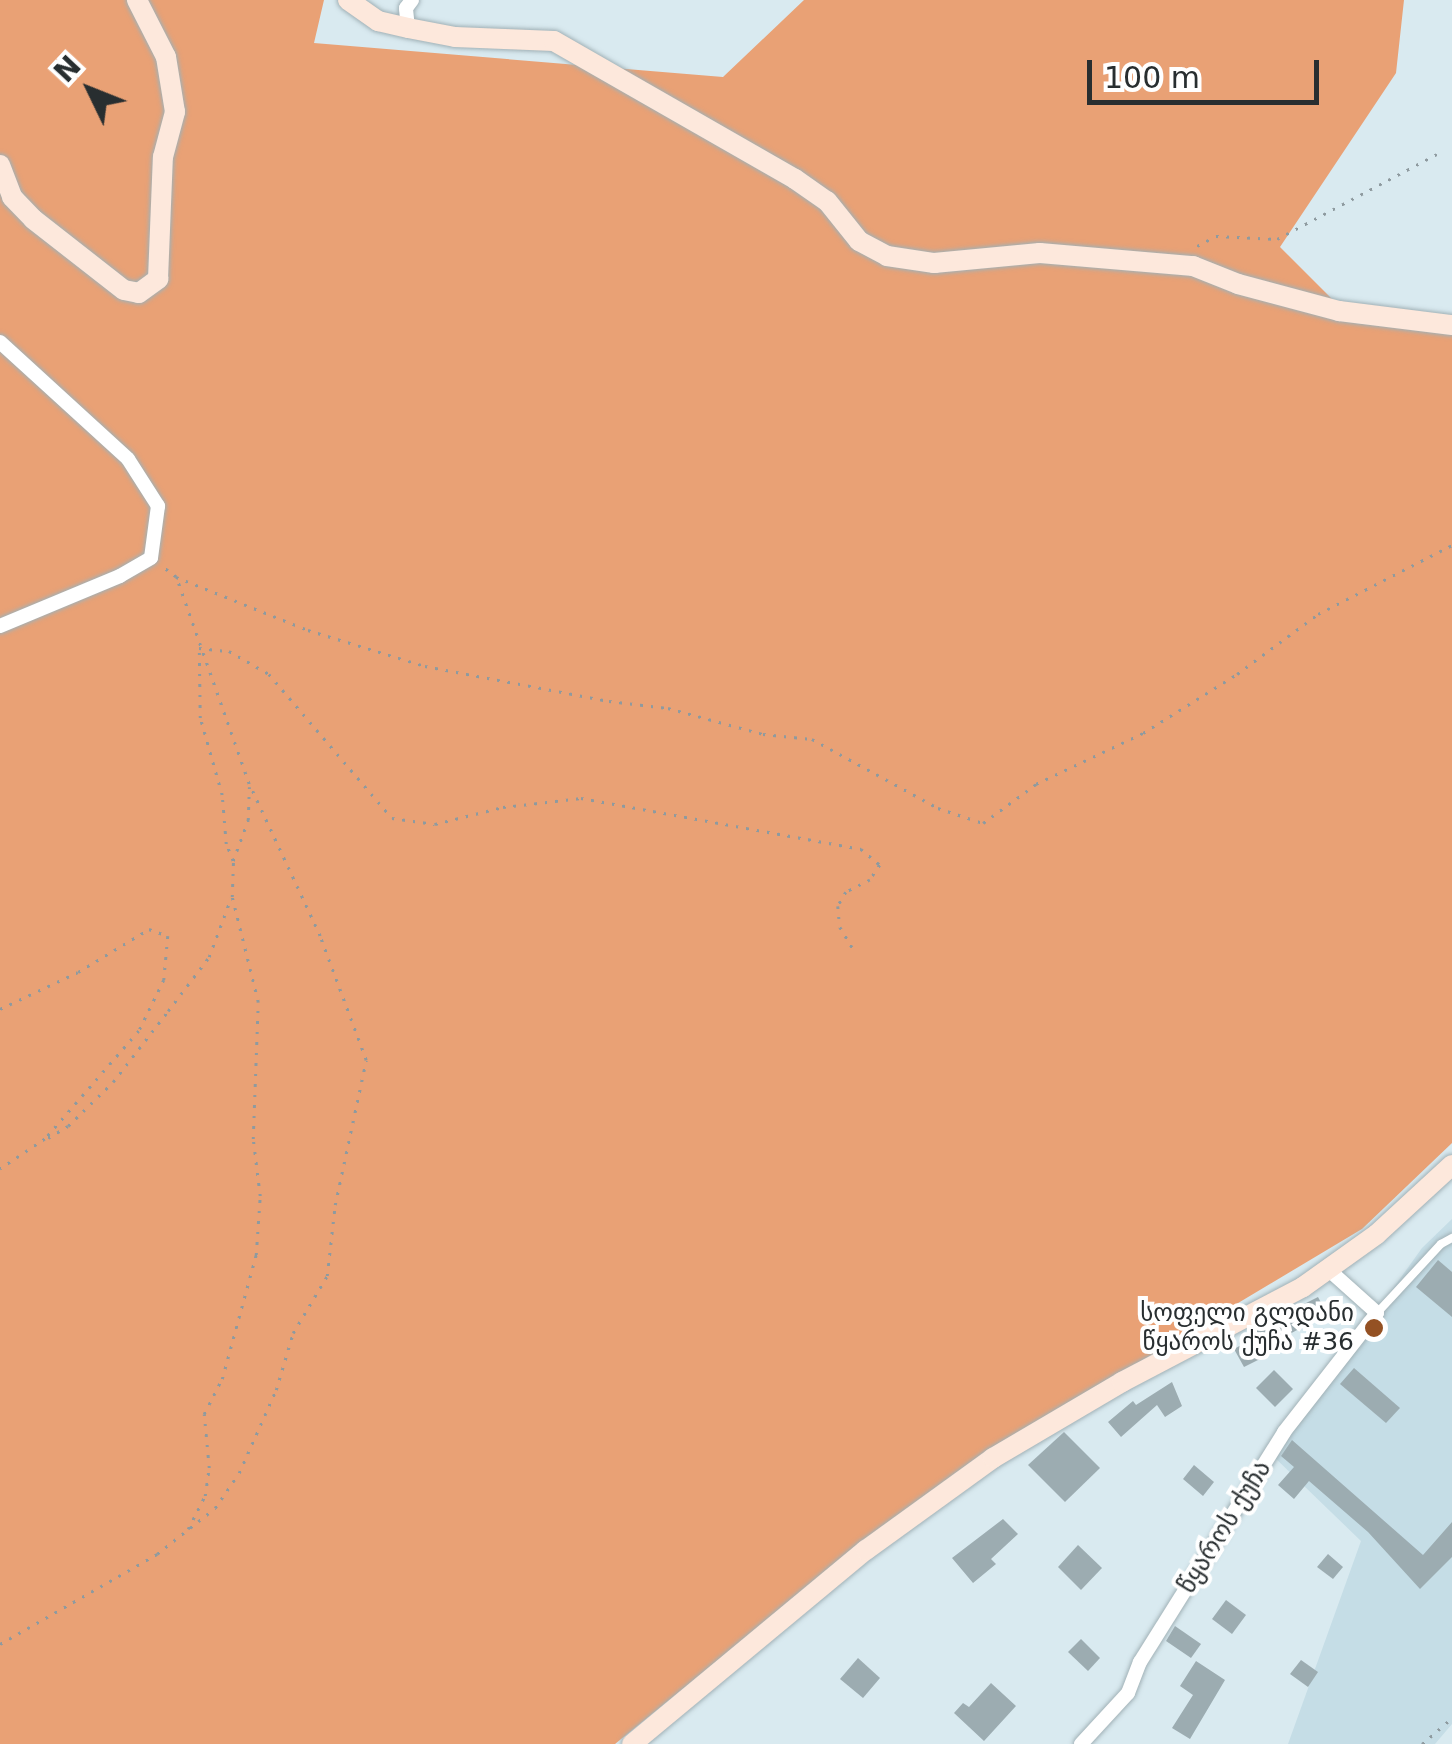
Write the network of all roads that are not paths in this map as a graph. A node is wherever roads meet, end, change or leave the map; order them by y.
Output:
1 (137, 0) edge
2 (348, 0) edge
3 (412, 0) edge
4 (408, 28) junction
5 (0, 165) edge
6 (1452, 324) edge
7 (0, 342) edge
8 (0, 626) edge
9 (1452, 1165) edge
10 (1452, 1238) edge
11 (1328, 1270) junction
12 (1377, 1314) junction
13 (632, 1744) edge
14 (1081, 1744) edge

1 - 5 street
2 - 4 street
3 - 4 street
4 - 6 street
7 - 8 street
9 - 11 street
10 - 12 lane, წყაროს ქუჩა
11 - 12 street
11 - 13 street
12 - 14 street, წყაროს ქუჩა

